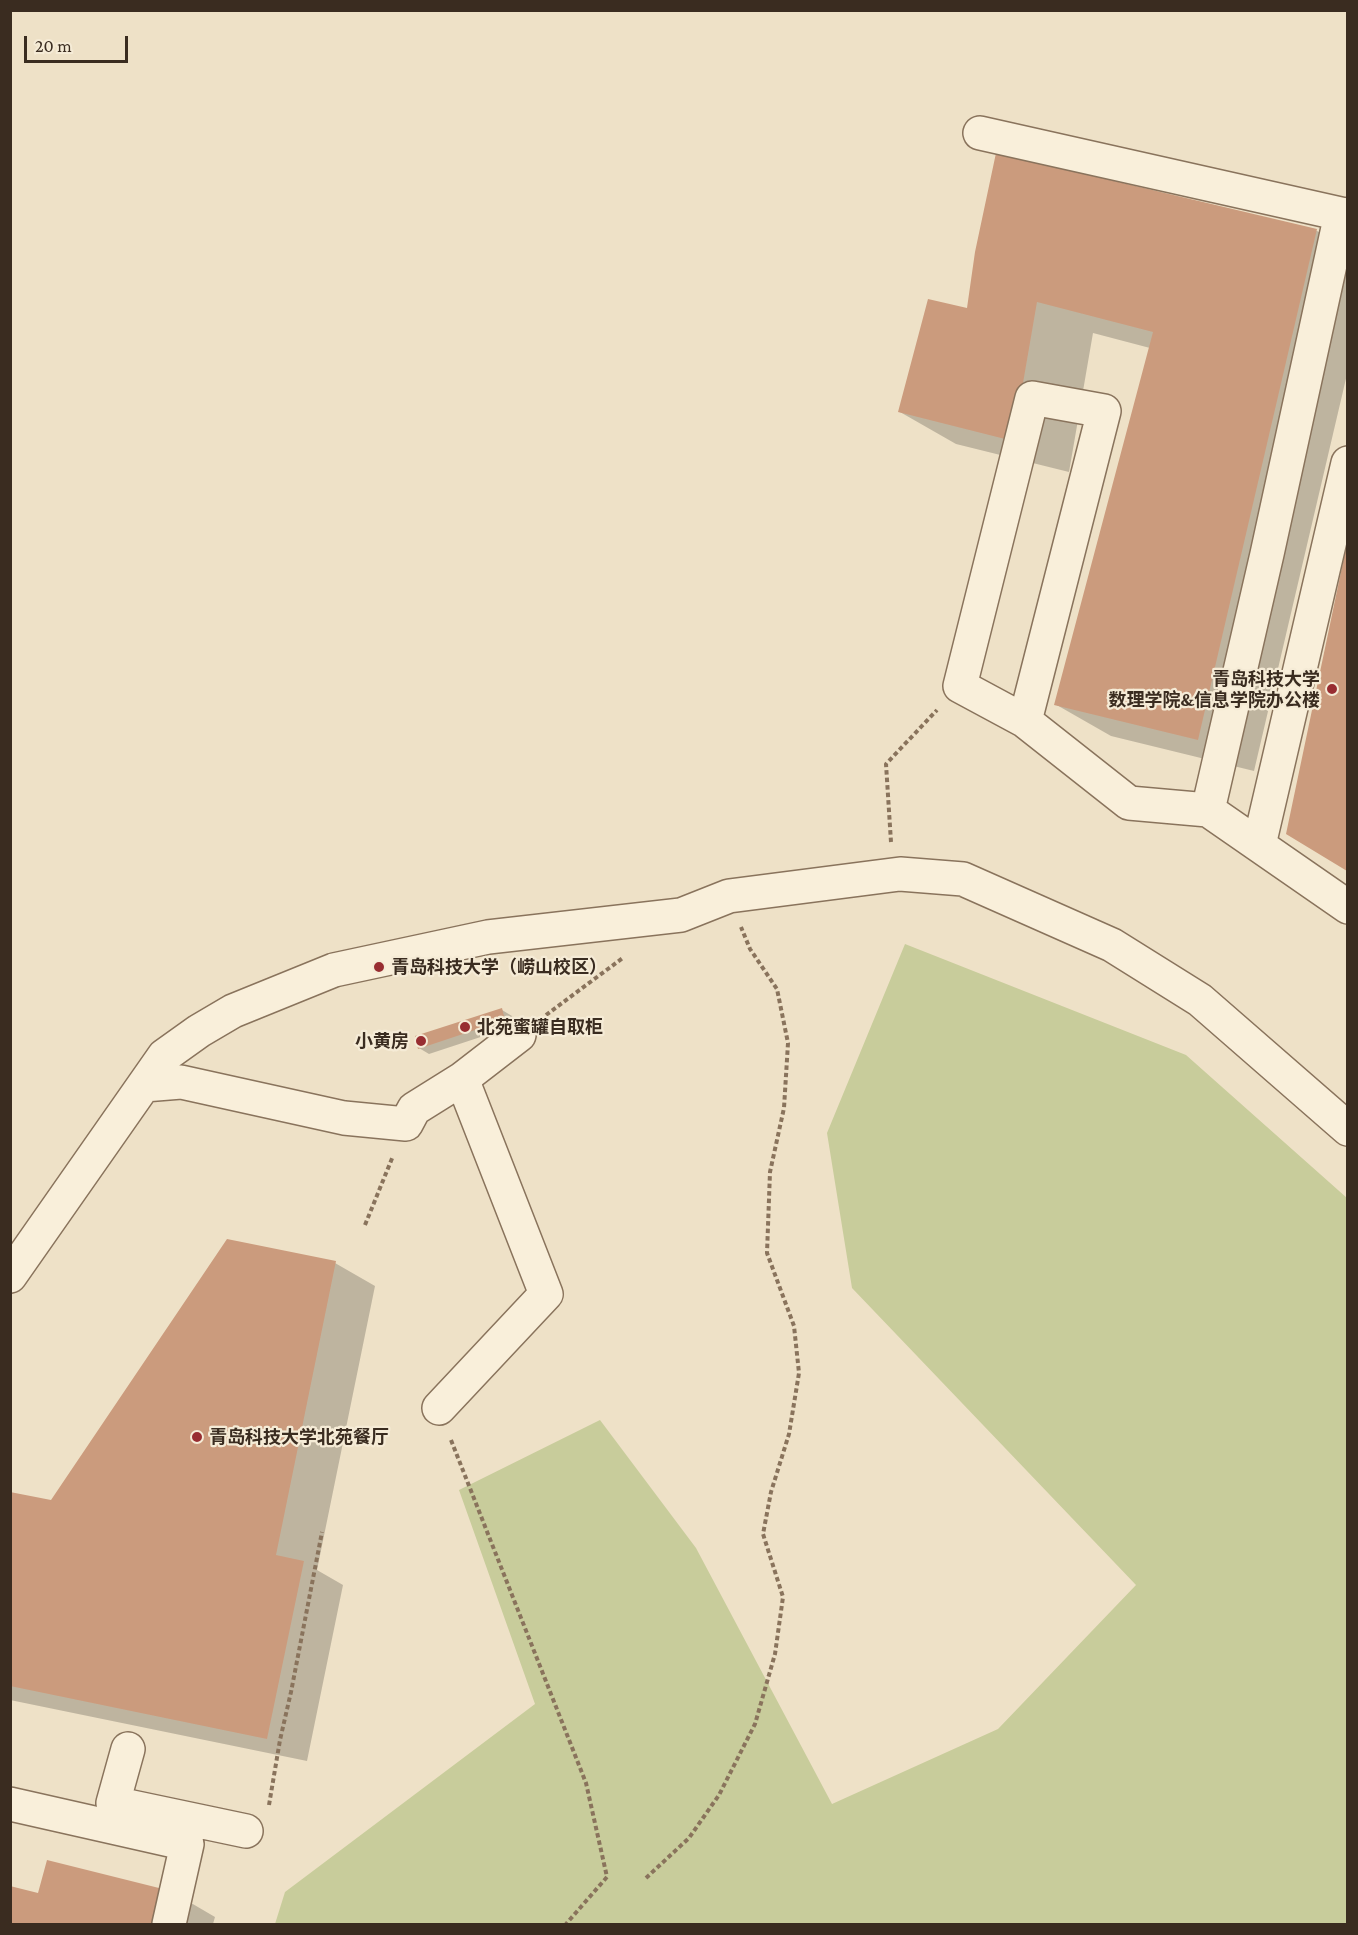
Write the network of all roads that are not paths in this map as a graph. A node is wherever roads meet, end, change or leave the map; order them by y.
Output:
1 (980, 133) dead end
2 (1344, 215) edge
3 (1347, 463) edge
4 (1025, 721) junction
5 (1208, 810) junction
6 (1259, 845) junction
7 (1347, 907) edge
8 (519, 1035) road end
9 (462, 1080) junction
10 (144, 1085) junction
11 (1347, 1129) edge
12 (10, 1276) edge
13 (439, 1408) road end
14 (128, 1749) dead end
15 (10, 1804) edge
16 (246, 1831) road end
17 (169, 1924) edge

1 - 2 lane
2 - 5 lane
3 - 6 lane
4 - 4 lane
4 - 5 lane
5 - 6 lane
6 - 7 lane
8 - 9 lane
9 - 10 lane
9 - 13 lane
10 - 11 lane
10 - 12 lane
14 - 16 lane
15 - 17 lane

